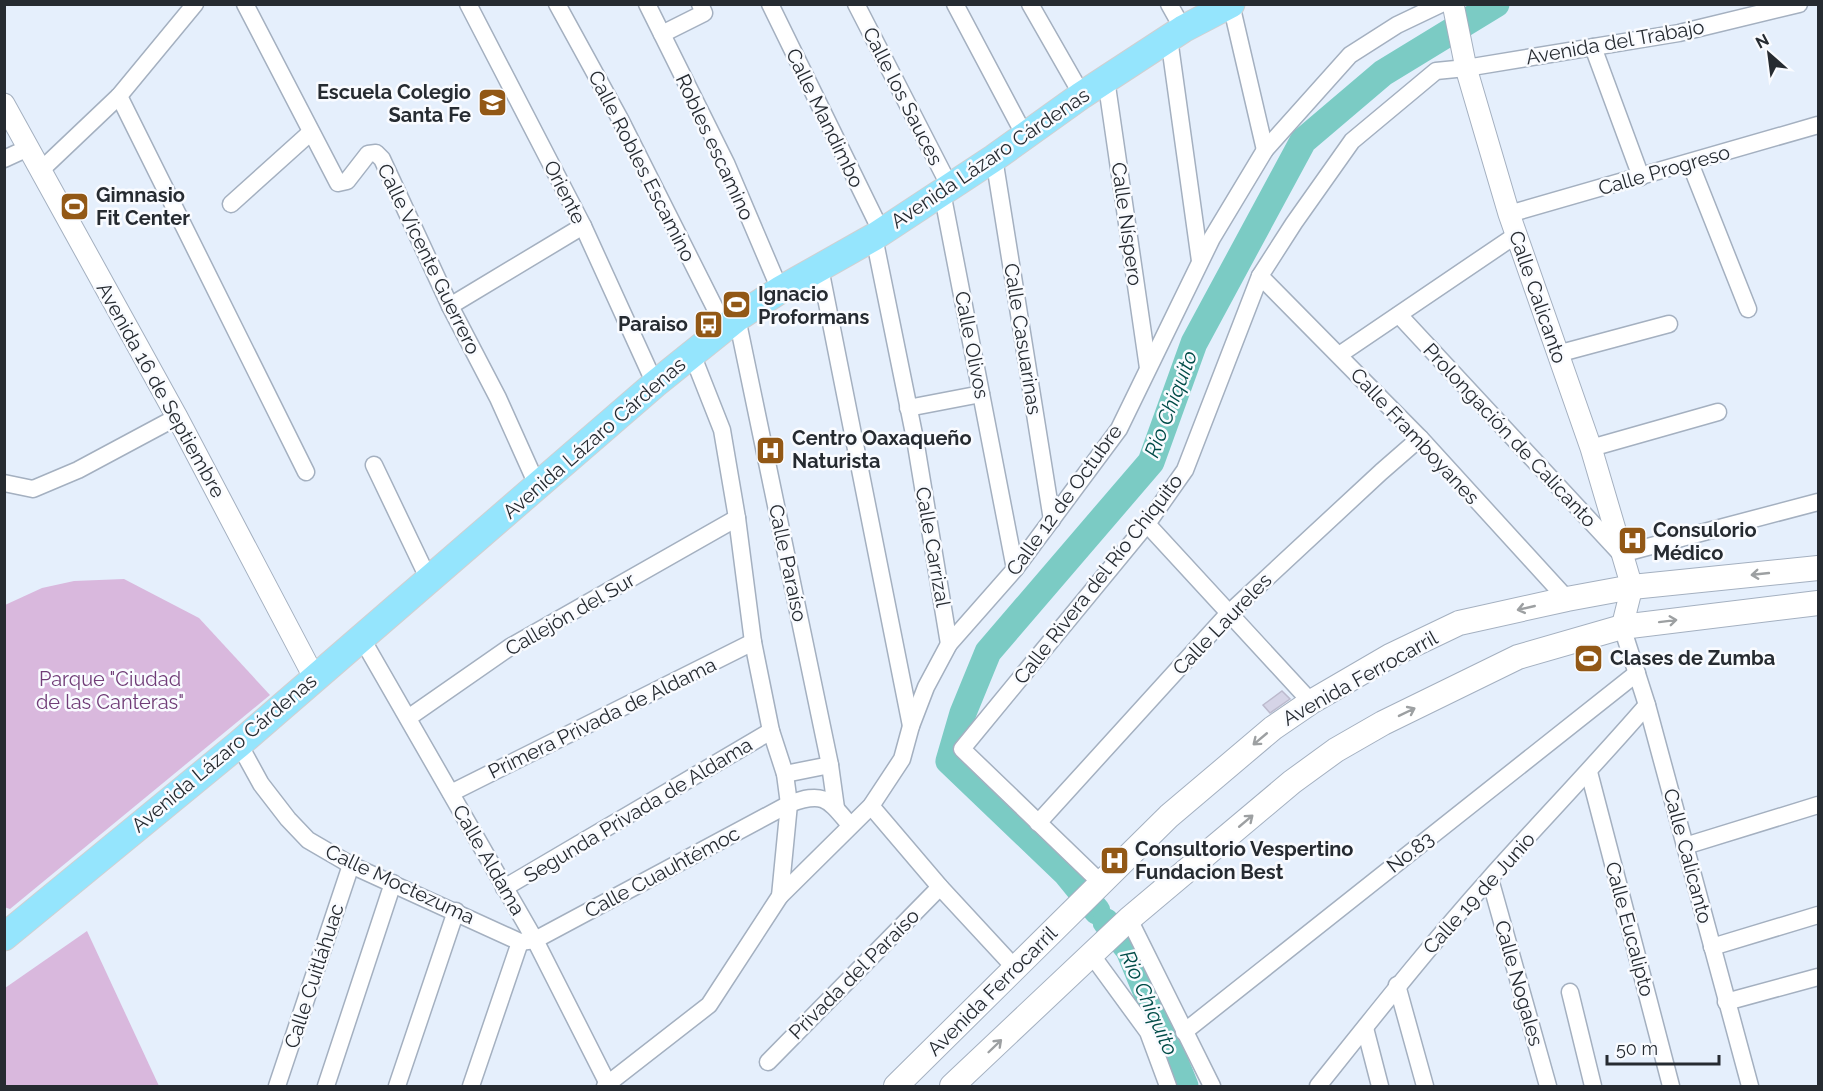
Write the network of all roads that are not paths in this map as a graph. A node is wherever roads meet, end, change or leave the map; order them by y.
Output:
1 (195, 4) edge
2 (245, 4) edge
3 (468, 4) edge
4 (557, 4) edge
5 (647, 4) edge
6 (700, 4) edge
7 (770, 4) edge
8 (856, 4) edge
9 (955, 4) edge
10 (1030, 4) edge
11 (1169, 4) edge
12 (1231, 4) edge
13 (1799, 4) edge
14 (1450, 8) edge
15 (1176, 33) junction
16 (662, 34) junction
17 (1593, 47) junction
18 (1466, 68) junction
19 (1106, 80) junction
20 (1082, 95) junction
21 (119, 96) junction
22 (4, 104) edge
23 (1818, 125) edge
24 (311, 132) junction
25 (1025, 136) junction
26 (28, 148) junction
27 (1265, 150) junction
28 (994, 158) junction
29 (4, 159) edge
30 (1690, 163) junction
31 (40, 171) junction
32 (1641, 177) junction
33 (946, 190) junction
34 (231, 204) dead end
35 (1509, 214) junction
36 (583, 226) junction
37 (878, 234) junction
38 (1516, 235) junction
39 (1200, 261) junction
40 (820, 267) junction
41 (1260, 276) junction
42 (780, 291) junction
43 (450, 306) junction
44 (1748, 309) dead end
45 (1399, 315) junction
46 (731, 323) junction
47 (1669, 324) dead end
48 (692, 354) junction
49 (1557, 354) junction
50 (1339, 355) junction
51 (1148, 368) junction
52 (655, 384) junction
53 (981, 394) junction
54 (908, 408) junction
55 (1718, 412) dead end
56 (177, 417) junction
57 (1420, 438) junction
58 (1591, 448) junction
59 (374, 465) dead end
60 (306, 472) dead end
61 (4, 483) edge
62 (538, 486) junction
63 (1818, 502) edge
64 (737, 518) junction
65 (1052, 520) junction
66 (1147, 524) junction
67 (1621, 554) junction
68 (1818, 568) edge
69 (1015, 569) junction
70 (429, 580) junction
71 (1632, 587) junction
72 (1567, 599) junction
73 (1818, 603) edge
74 (1229, 614) junction
75 (1622, 627) junction
76 (362, 637) junction
77 (753, 642) junction
78 (950, 644) junction
79 (1637, 673) junction
80 (314, 677) junction
81 (1311, 702) junction
82 (1647, 705) junction
83 (408, 718) junction
84 (911, 726) junction
85 (771, 731) junction
86 (238, 744) junction
87 (830, 765) junction
88 (1589, 772) junction
89 (785, 774) junction
90 (451, 793) junction
91 (789, 804) junction
92 (871, 806) junction
93 (1818, 806) edge
94 (836, 808) junction
95 (1038, 823) junction
96 (850, 825) junction
97 (1684, 846) junction
98 (351, 865) junction
99 (1490, 879) junction
100 (393, 883) junction
101 (1098, 886) junction
102 (940, 887) junction
103 (504, 888) junction
104 (780, 896) junction
105 (456, 911) junction
106 (1818, 915) edge
107 (1125, 923) junction
108 (4, 937) edge
109 (527, 941) junction
110 (1712, 946) junction
111 (1095, 950) junction
112 (1016, 969) junction
113 (1818, 977) edge
114 (1397, 985) junction
115 (1570, 992) dead end
116 (1726, 1002) junction
117 (1365, 1028) junction
118 (1184, 1032) junction
119 (942, 1041) junction
120 (768, 1062) dead end
121 (971, 1068) junction
122 (277, 1086) edge
123 (326, 1086) edge
124 (397, 1086) edge
125 (471, 1086) edge
126 (608, 1086) edge
127 (896, 1086) edge
128 (952, 1086) edge
129 (1168, 1086) edge
130 (1212, 1086) edge
131 (1318, 1086) edge
132 (1380, 1086) edge
133 (1425, 1086) edge
134 (1548, 1086) edge
135 (1593, 1086) edge
136 (1671, 1086) edge
137 (1750, 1086) edge

1 - 21 street
2 - 24 street, Calle Vicente Guerrero
3 - 36 street, Oriente
4 - 46 street, Calle Robles Escamino
5 - 16 street, Robles escamino
6 - 16 street
7 - 37 street, Calle Mandimbo
8 - 33 street, Calle los Sauces
9 - 25 street
10 - 20 street
11 - 15 street
12 - 15 main road, Avenida Lázaro Cárdenas
12 - 27 street
13 - 17 street, Avenida del Trabajo
14 - 18 street, Calle Calicanto
14 - 27 street, Calle 12 de Octubre
15 - 19 main road, Avenida Lázaro Cárdenas
15 - 39 street
16 - 42 street, Robles escamino
17 - 18 street, Avenida del Trabajo
17 - 32 street
18 - 35 street, Calle Calicanto
18 - 41 street, Calle Rivera del Río Chiquito
19 - 20 main road, Avenida Lázaro Cárdenas
19 - 51 street, Calle Níspero
20 - 25 main road, Avenida Lázaro Cárdenas
21 - 31 street
21 - 60 street
22 - 26 street, Avenida 16 de Septiembre
23 - 30 street, Calle Progreso
24 - 34 street
24 - 43 street, Calle Vicente Guerrero
25 - 28 main road, Avenida Lázaro Cárdenas
26 - 29 street
26 - 31 street, Avenida 16 de Septiembre
27 - 39 street, Calle 12 de Octubre
28 - 33 main road, Avenida Lázaro Cárdenas
28 - 65 street, Calle Casuarinas
30 - 32 street, Calle Progreso
30 - 44 street
31 - 56 street, Avenida 16 de Septiembre
32 - 35 street, Calle Progreso
33 - 37 main road, Avenida Lázaro Cárdenas
33 - 53 street, Calle Olivos
35 - 38 street, Calle Calicanto
36 - 43 street
36 - 52 street, Oriente
37 - 40 main road, Avenida Lázaro Cárdenas
37 - 54 street, Calle Carrizal
38 - 45 street
38 - 49 street, Calle Calicanto
39 - 51 street, Calle 12 de Octubre
40 - 42 main road, Avenida Lázaro Cárdenas
40 - 84 street
41 - 50 street, Calle Framboyanes
41 - 66 street, Calle Rivera del Río Chiquito
42 - 46 main road, Avenida Lázaro Cárdenas
43 - 62 street, Calle Vicente Guerrero
45 - 50 street
45 - 67 street, Prolongación de Calicanto
46 - 48 main road, Avenida Lázaro Cárdenas
46 - 87 street, Calle Paraíso
47 - 49 street
48 - 52 main road, Avenida Lázaro Cárdenas
48 - 64 street, Calle 12 de Octubre
49 - 58 street, Calle Calicanto
50 - 57 street, Calle Framboyanes
51 - 65 street, Calle 12 de Octubre
52 - 62 main road, Avenida Lázaro Cárdenas
53 - 54 street
53 - 69 street, Calle Olivos
54 - 78 street, Calle Carrizal
55 - 58 street
56 - 61 street
56 - 80 street, Avenida 16 de Septiembre
57 - 72 street, Calle Framboyanes
57 - 74 street, Calle Laureles
58 - 67 street, Calle Calicanto
59 - 70 street
62 - 70 main road, Avenida Lázaro Cárdenas
63 - 67 street
64 - 77 street, Calle 12 de Octubre
64 - 83 street, Callejón del Sur
65 - 69 street, Calle 12 de Octubre
66 - 74 street
66 - 95 street, Calle Rivera del Río Chiquito
67 - 71 street, Calle Calicanto
68 -> 71 main road, Avenida Ferrocarril
69 - 78 street, Calle 12 de Octubre
70 - 76 main road, Avenida Lázaro Cárdenas
71 - 72 main road, Avenida Ferrocarril
71 - 75 street
72 -> 81 main road, Avenida Ferrocarril
75 -> 73 main road, Avenida Ferrocarril
74 - 81 street
74 - 95 street, Calle Laureles
75 - 79 street, Calle Calicanto
107 -> 75 main road, Avenida Ferrocarril
76 - 80 main road, Avenida Lázaro Cárdenas
76 - 83 street, Calle Aldama
77 - 85 street, Calle 12 de Octubre
77 - 90 street, Primera Privada de Aldama
78 - 84 street, Calle 12 de Octubre
79 - 82 street, Calle Calicanto
79 - 118 street, No.83
80 - 86 main road, Avenida Lázaro Cárdenas
81 -> 101 main road, Avenida Ferrocarril
82 - 88 street, Calle 19 de Junio
82 - 97 street, Calle Calicanto
83 - 90 street, Calle Aldama
84 - 92 street, Calle 12 de Octubre
85 - 89 street, Calle 12 de Octubre
85 - 103 street, Segunda Privada de Aldama
86 - 98 street, Calle Moctezuma
86 - 108 main road, Avenida Lázaro Cárdenas
87 - 89 street
87 - 94 street, Calle Paraíso
88 - 99 street, Calle 19 de Junio
88 - 136 street, Calle Eucalipto
89 - 91 street, Calle 12 de Octubre
90 - 103 street, Calle Aldama
91 - 94 street, Calle Cuauhtémoc
91 - 104 street, Calle 12 de Octubre
91 - 109 street, Calle Cuauhtémoc
92 - 96 street, Calle 12 de Octubre
92 - 102 street
93 - 97 street
94 - 96 street
95 - 101 street
96 - 104 street, Calle 12 de Octubre
97 - 110 street, Calle Calicanto
98 - 100 street, Calle Moctezuma
98 - 122 street, Calle Cuitláhuac
99 - 114 street, Calle 19 de Junio
99 - 134 street, Calle Nogales
100 - 105 street, Calle Moctezuma
100 - 123 street
101 - 112 main road, Avenida Ferrocarril
102 - 112 street
102 - 120 street, Privada del Paraíso
103 - 109 street, Calle Aldama
104 - 126 street, Calle 12 de Octubre
105 - 109 street, Calle Moctezuma
105 - 124 street
106 - 110 street
107 - 111 main road, Avenida Ferrocarril
107 - 118 street
109 - 125 street
109 - 126 street, Calle Aldama
110 - 116 street, Calle Calicanto
121 -> 111 main road, Avenida Ferrocarril
111 - 129 street
112 - 119 main road, Avenida Ferrocarril
113 - 116 street
114 - 117 street, Calle 19 de Junio
114 - 133 street
115 - 135 street
116 - 137 street, Calle Calicanto
117 - 131 street, Calle 19 de Junio
117 - 132 street
118 - 130 street
119 - 121 main road
119 - 127 main road, Avenida Ferrocarril
121 - 128 main road, Avenida Ferrocarril

